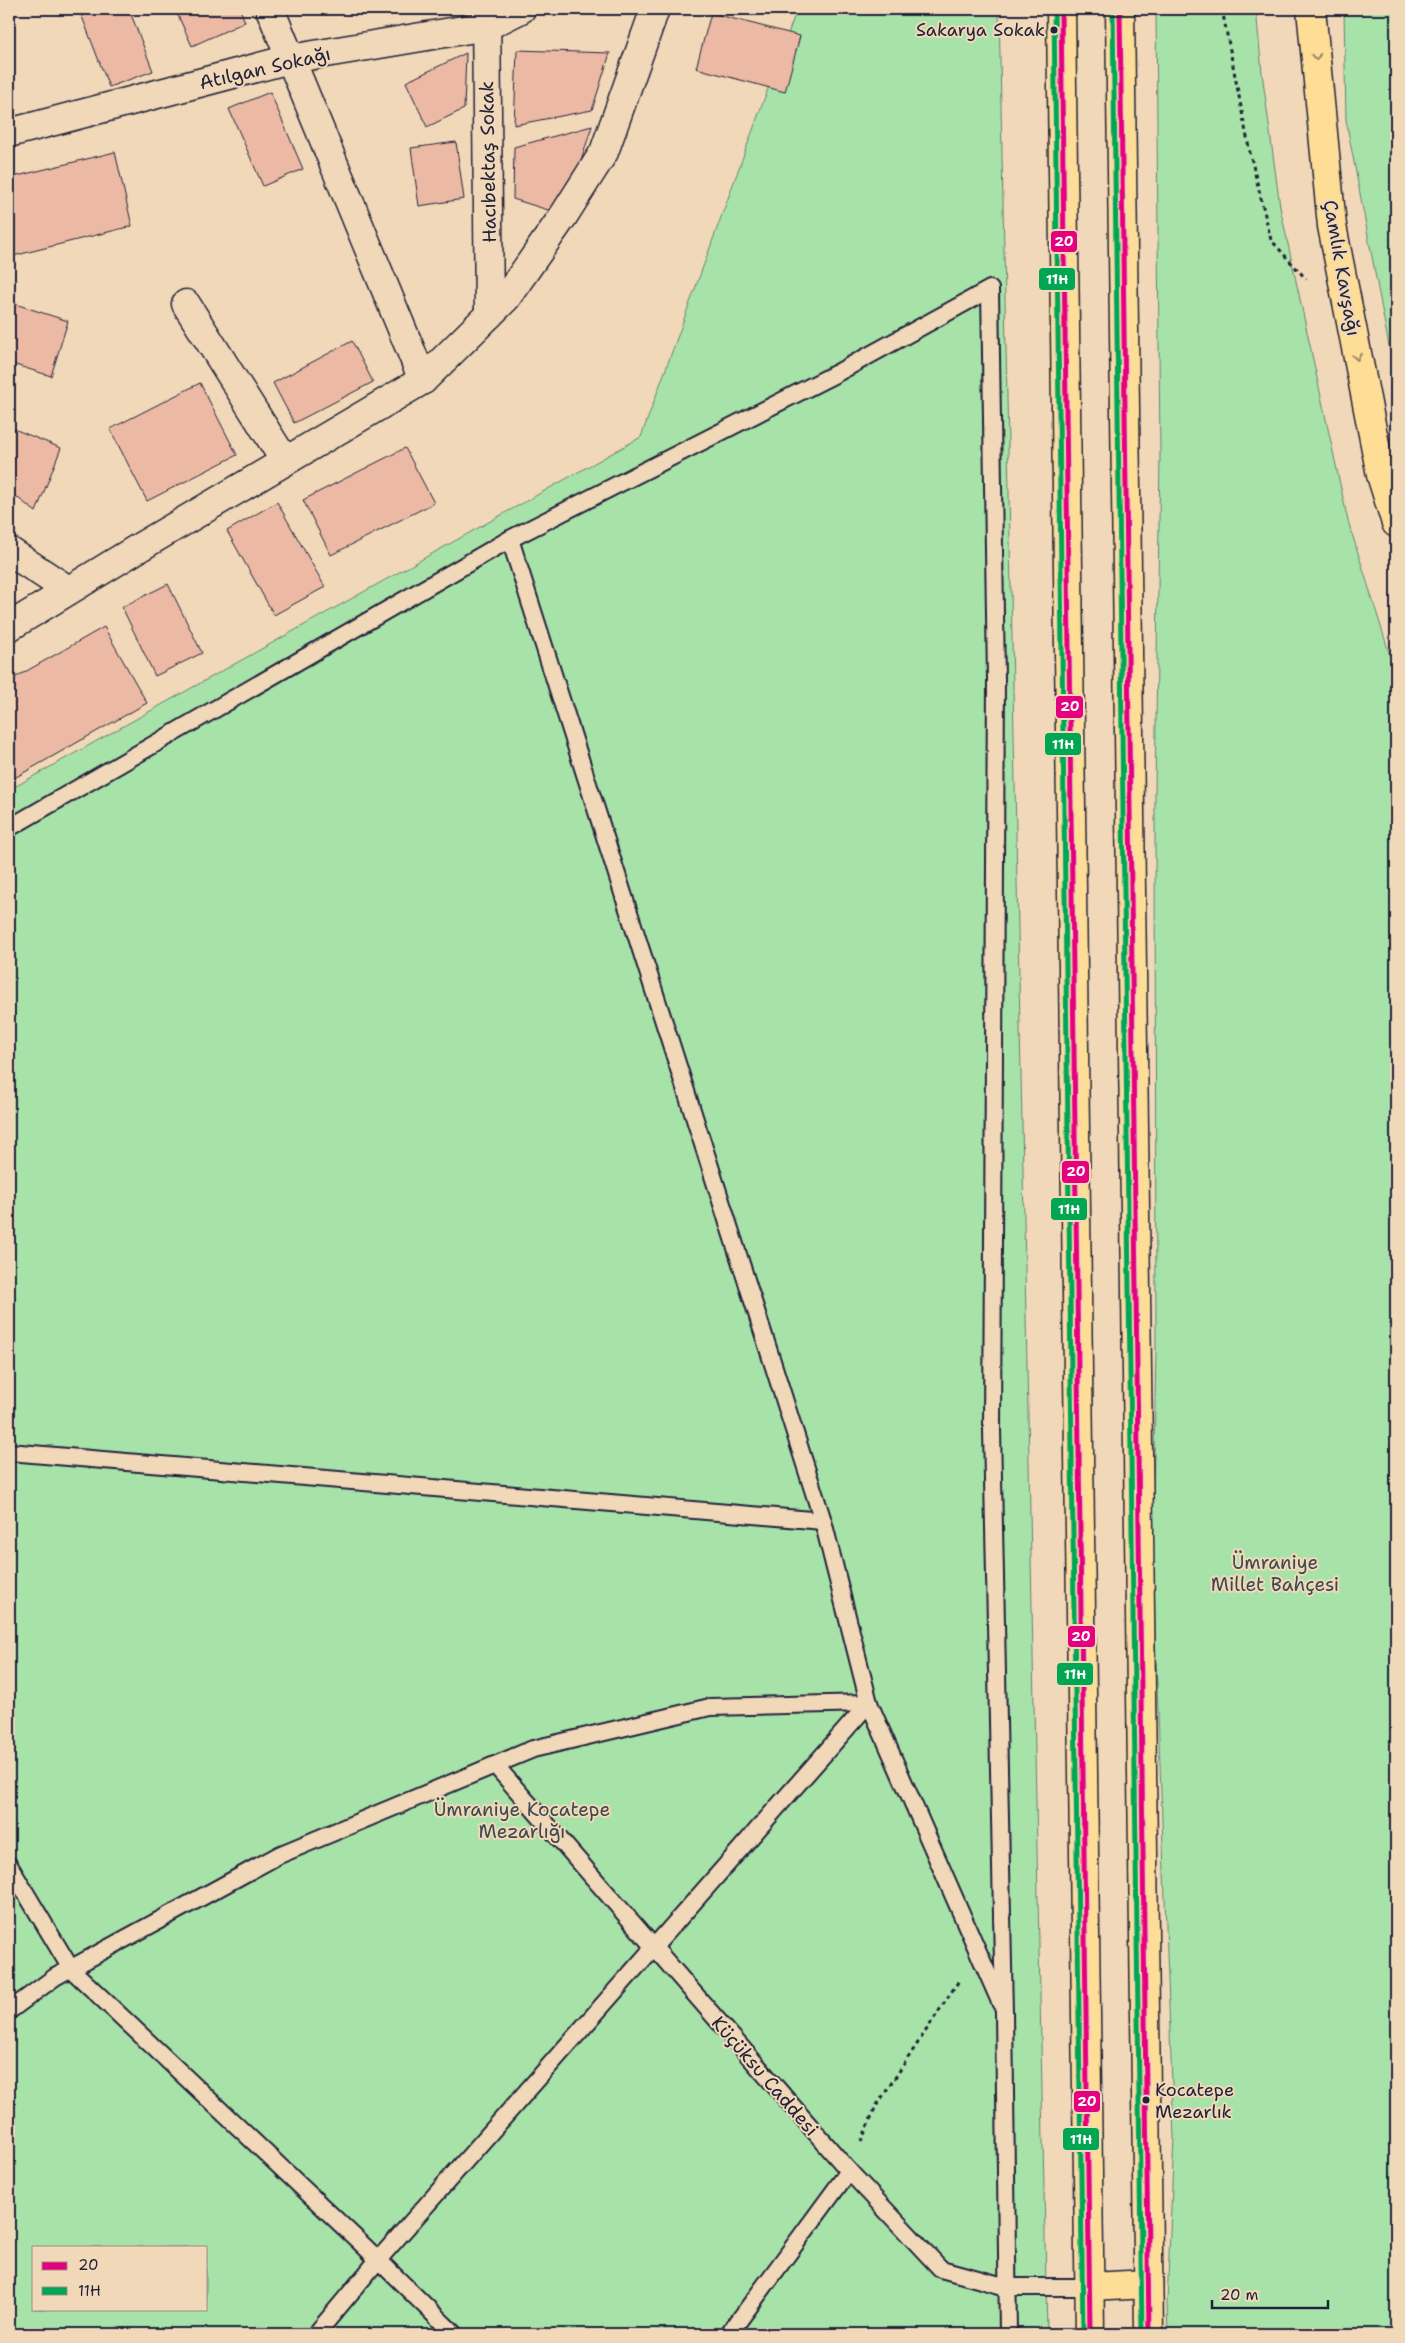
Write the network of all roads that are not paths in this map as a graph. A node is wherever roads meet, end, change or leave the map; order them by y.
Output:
1 (270, 9) edge
2 (521, 9) edge
3 (655, 9) edge
4 (1061, 9) edge
5 (1120, 9) edge
6 (1311, 9) edge
7 (486, 17) edge
8 (290, 59) junction
9 (9, 133) edge
10 (186, 304) dead end
11 (490, 315) junction
12 (423, 380) junction
13 (285, 461) junction
14 (1396, 523) edge
15 (510, 538) junction
16 (9, 551) edge
17 (68, 590) junction
18 (9, 627) edge
19 (9, 828) edge
20 (9, 1452) edge
21 (823, 1521) junction
22 (869, 1703) junction
23 (495, 1765) junction
24 (9, 1866) edge
25 (653, 1948) junction
26 (71, 1968) junction
27 (9, 2011) edge
28 (1004, 2012) junction
29 (850, 2171) junction
30 (378, 2260) junction
31 (1148, 2284) junction
32 (1007, 2287) junction
33 (1090, 2287) junction
34 (316, 2334) edge
35 (454, 2334) edge
36 (729, 2334) edge
37 (1008, 2334) edge
38 (1090, 2334) edge
39 (1149, 2334) edge

1 - 8 street
2 - 7 street, Atılgan Sokağı
3 - 11 street
4 - 33 main road
5 - 31 main road
6 -> 14 main road, Çamlık Kavşağı
7 - 8 street, Atılgan Sokağı
7 - 11 street, Hacıbektaş Sokak
8 - 9 street, Atılgan Sokağı
8 - 12 street
10 - 13 street
11 - 12 street
12 - 13 street
13 - 17 street
15 - 19 lane
15 - 21 lane
15 - 28 lane
16 - 17 street
17 - 18 street
20 - 21 lane
21 - 22 lane
22 - 23 lane
22 - 25 lane
22 - 28 lane
23 - 25 lane, Küçüksu Caddesi
23 - 26 lane
24 - 26 lane
25 - 29 lane, Küçüksu Caddesi
25 - 30 lane
26 - 27 lane
26 - 30 lane
28 - 32 lane
29 - 32 lane, Küçüksu Caddesi
29 - 36 lane
30 - 34 lane
30 - 35 lane
31 - 33 main road
31 - 39 main road
32 - 33 lane, Küçüksu Caddesi
32 - 37 lane
33 - 38 main road

